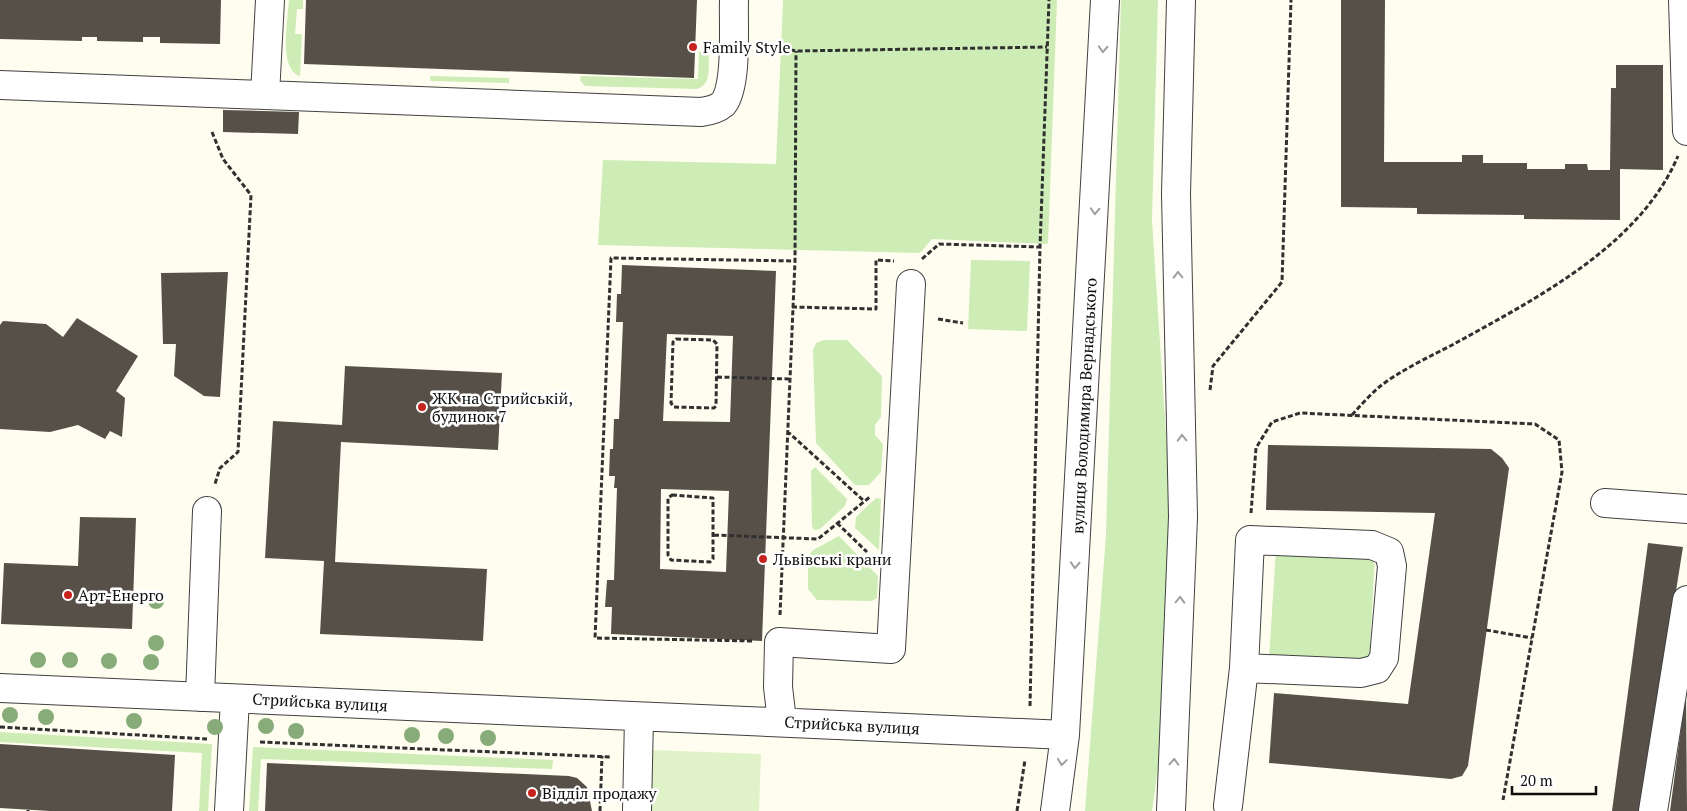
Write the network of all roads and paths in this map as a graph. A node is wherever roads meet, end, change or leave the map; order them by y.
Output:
1 (270, 0) edge
2 (734, 0) edge
3 (1049, 0) edge
4 (1105, 0) edge
5 (1182, 0) edge
6 (1290, 0) edge
7 (1683, 0) edge
8 (766, 43) dead end
9 (1047, 47) junction
10 (796, 51) junction
11 (0, 86) edge
12 (265, 94) junction
13 (1686, 129) edge
14 (212, 132) dead end
15 (795, 261) junction
16 (911, 284) dead end
17 (717, 378) junction
18 (789, 379) junction
19 (1210, 394) dead end
20 (1352, 415) junction
21 (787, 430) junction
22 (872, 495) dead end
23 (864, 501) junction
24 (1605, 503) dead end
25 (1687, 509) edge
26 (207, 511) joint
27 (837, 523) junction
28 (714, 535) junction
29 (783, 537) junction
30 (1250, 540) junction
31 (869, 554) dead end
32 (1687, 600) edge
33 (1486, 630) dead end
34 (1532, 638) junction
35 (779, 642) junction
36 (1244, 668) junction
37 (0, 688) edge
38 (200, 697) junction
39 (235, 699) junction
40 (639, 716) junction
41 (782, 721) junction
42 (0, 727) edge
43 (1029, 733) junction
44 (1066, 735) junction
45 (209, 739) dead end
46 (257, 742) dead end
47 (602, 756) junction
48 (612, 757) dead end
49 (1503, 800) dead end
50 (1228, 806) dead end
51 (229, 811) edge
52 (600, 811) edge
53 (637, 811) edge
54 (1017, 811) edge
55 (1054, 811) edge
56 (1172, 811) edge
57 (1654, 811) edge

1 - 12 street
2 - 12 street
3 - 9 path
4 -> 44 street, вулиця Володимира Вернадського
56 -> 5 street
6 - 19 path
7 - 13 street
8 - 10 path
9 - 10 path
9 - 43 path
10 - 15 path
11 - 12 street
13 - 20 path
14 - 26 path
15 - 18 path
15 - 35 path
16 - 35 street
17 - 17 path
17 - 18 path
18 - 21 path
20 - 30 path
20 - 34 path
21 - 23 path
21 - 29 path
22 - 23 path
23 - 27 path
24 - 25 street
26 - 38 street
27 - 29 path
27 - 31 path
28 - 28 path
28 - 29 path
29 - 35 path
30 - 36 street
30 - 36 street
32 - 57 street
33 - 34 path
34 - 49 path
35 - 41 street
36 - 50 street
37 - 38 street, Стрийська вулиця
38 - 39 street, Стрийська вулиця
39 - 40 street, Стрийська вулиця
39 - 51 street
40 - 41 street, Стрийська вулиця
40 - 53 street
41 - 43 street, Стрийська вулиця
42 - 45 path
43 - 44 street, Стрийська вулиця
43 - 54 path
44 -> 55 street, вулиця Володимира Вернадського
46 - 47 path
47 - 48 path
47 - 52 path

